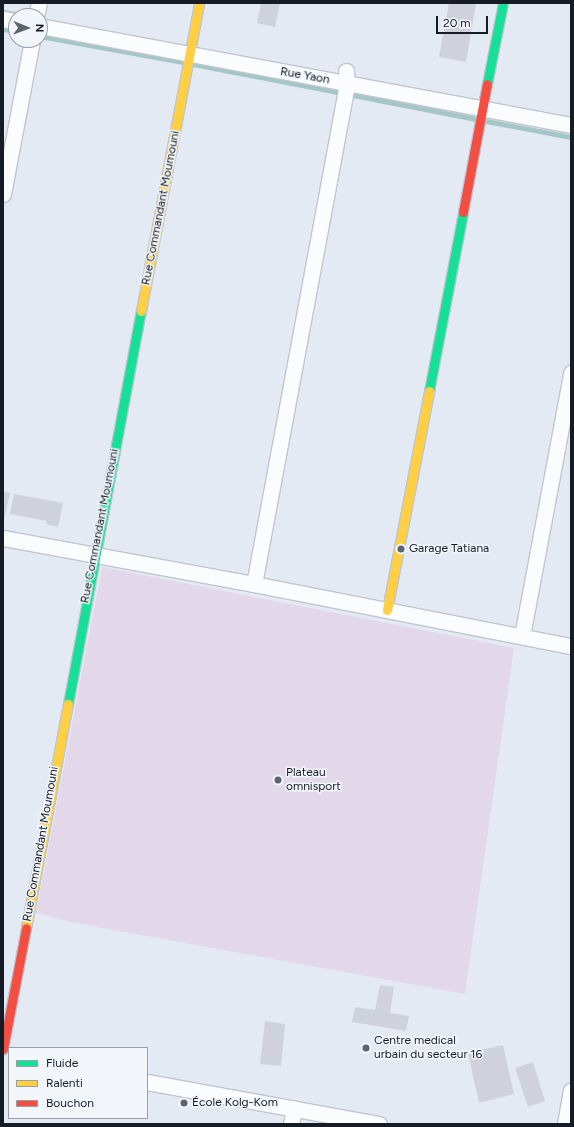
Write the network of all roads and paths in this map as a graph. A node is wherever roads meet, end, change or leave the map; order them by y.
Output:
1 (199, 3) edge
2 (503, 3) edge
3 (48, 28) edge
4 (30, 48) edge
5 (190, 55) junction
6 (346, 77) junction
7 (484, 109) junction
8 (571, 126) edge
9 (3, 194) edge
10 (571, 373) edge
11 (3, 538) edge
12 (95, 555) junction
13 (254, 584) junction
14 (387, 610) junction
15 (522, 636) junction
16 (571, 646) edge
17 (3, 1049) edge
18 (148, 1082) edge
19 (571, 1091) edge
20 (294, 1108) junction
21 (291, 1124) edge
22 (379, 1124) edge
23 (565, 1124) edge

1 - 5 street, Rue Commandant Moumouni
2 - 7 street
3 - 5 street, Rue Yaon
4 - 9 street
5 - 6 street, Rue Yaon
5 - 12 street, Rue Commandant Moumouni
6 - 7 street, Rue Yaon
6 - 13 street
7 - 8 street, Rue Yaon
7 - 14 street
10 - 15 street
11 - 12 street
12 - 13 street
12 - 17 street, Rue Commandant Moumouni
13 - 14 street
14 - 15 street
15 - 16 street
18 - 20 street
19 - 23 street
20 - 21 street
20 - 22 street

